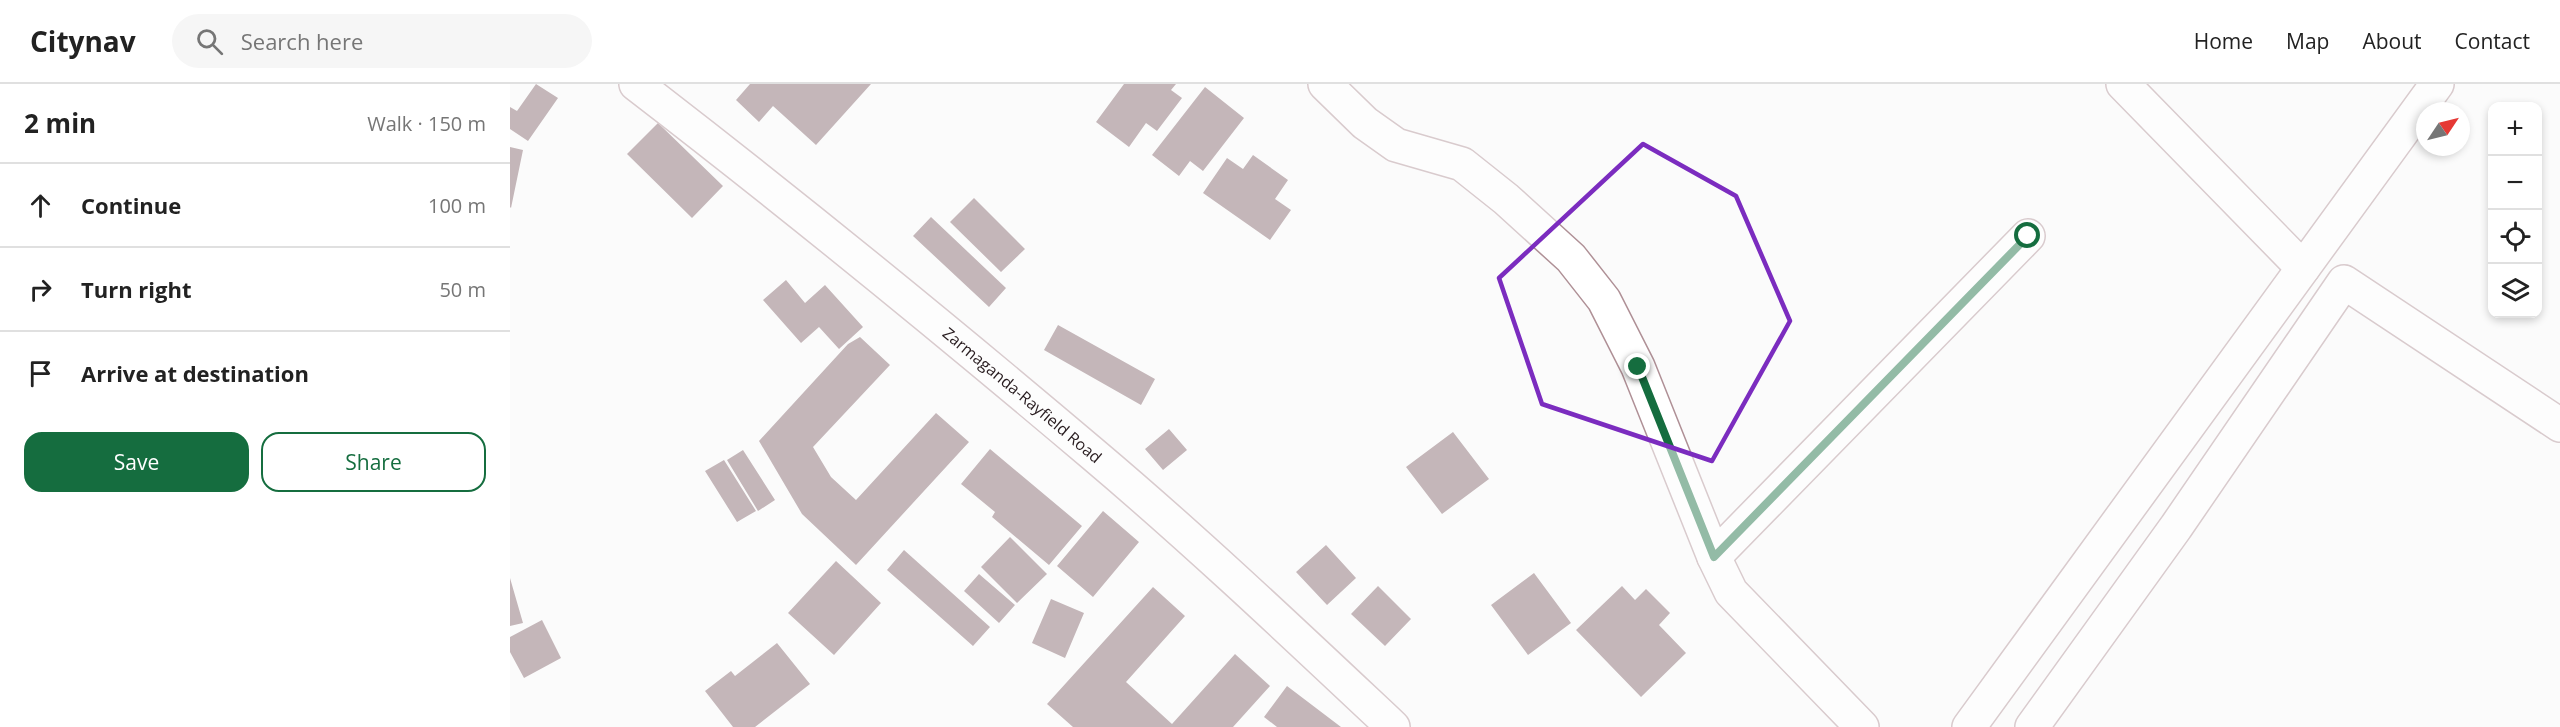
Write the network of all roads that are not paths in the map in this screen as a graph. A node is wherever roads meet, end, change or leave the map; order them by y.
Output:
1 (636, 84) edge
2 (1325, 84) edge
3 (2122, 84) edge
4 (2438, 84) edge
5 (2028, 236) dead end
6 (2303, 268) junction
7 (2560, 425) edge
8 (1714, 557) junction
9 (1387, 725) edge
10 (1862, 727) edge
11 (1969, 727) edge
12 (2032, 727) edge

1 - 9 street, Zarmaganda-Rayfield Road
2 - 8 street
3 - 6 street
4 - 6 street
5 - 8 street
6 - 11 street
7 - 12 street
8 - 10 street

